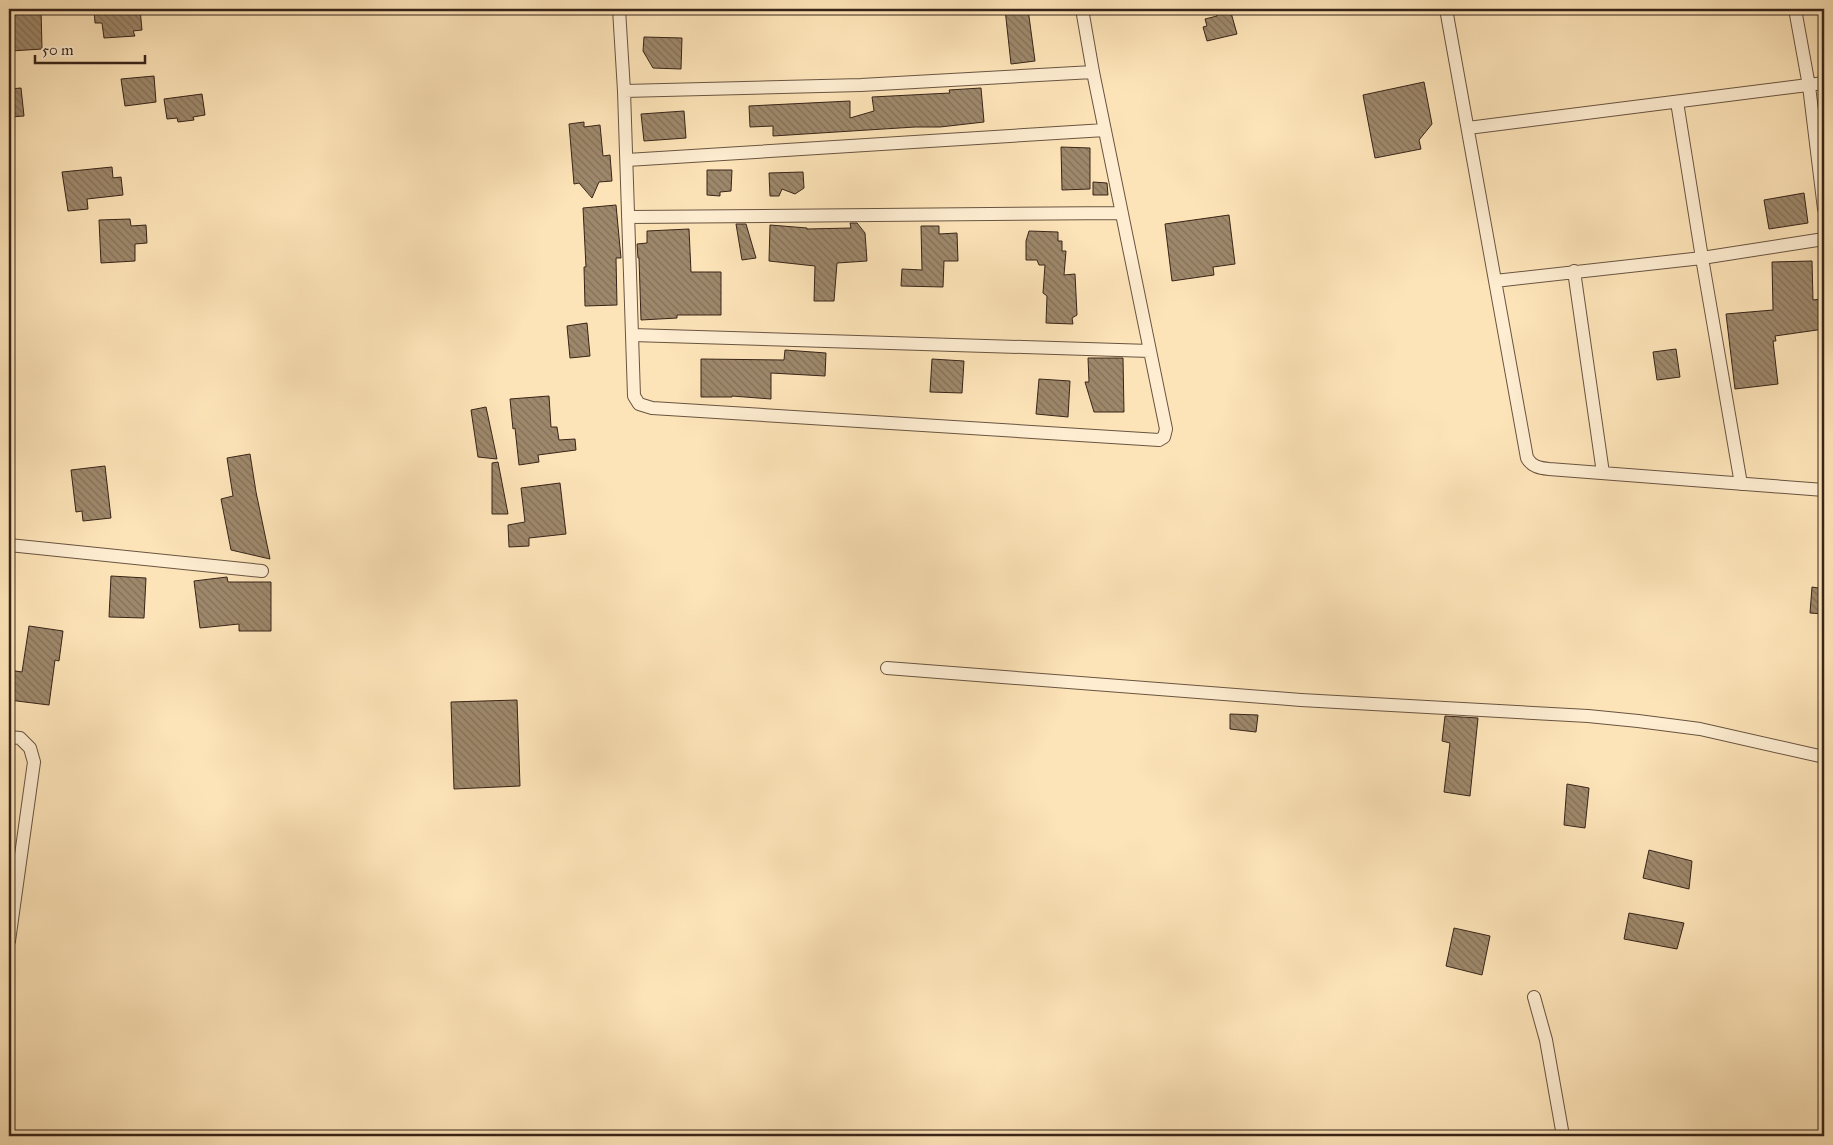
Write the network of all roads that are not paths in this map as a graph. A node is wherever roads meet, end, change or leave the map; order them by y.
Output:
1 (619, 9) edge
2 (1082, 9) edge
3 (1446, 9) edge
4 (1795, 9) edge
5 (1093, 72) junction
6 (1824, 83) edge
7 (1809, 86) junction
8 (624, 91) junction
9 (1678, 102) junction
10 (1468, 128) junction
11 (1105, 130) junction
12 (627, 160) junction
13 (1824, 209) edge
14 (1122, 213) junction
15 (628, 217) junction
16 (1824, 239) edge
17 (1702, 258) junction
18 (1574, 271) junction
19 (1495, 281) junction
20 (632, 335) junction
21 (1150, 351) junction
22 (1603, 473) junction
23 (1741, 484) junction
24 (1824, 490) edge
25 (9, 545) edge
26 (262, 571) dead end
27 (887, 668) dead end
28 (9, 737) edge
29 (1824, 757) edge
30 (22, 845) junction
31 (9, 849) edge
32 (9, 940) edge
33 (1534, 997) dead end
34 (1563, 1136) edge

1 - 8 street
2 - 5 street
3 - 10 street
4 - 7 street
5 - 8 street
5 - 11 street
6 - 7 street
7 - 9 street
7 - 13 street
8 - 12 street
9 - 10 street
9 - 17 street
10 - 19 street
11 - 12 street
11 - 14 street
12 - 15 street
14 - 15 street
14 - 21 street
15 - 20 street
16 - 17 street
17 - 18 street
17 - 23 street
18 - 19 street
18 - 22 street
19 - 22 street
20 - 21 street
20 - 21 street
22 - 23 street
23 - 24 street
25 - 26 street
27 - 29 street
28 - 30 street
30 - 31 street
30 - 32 street
33 - 34 street

